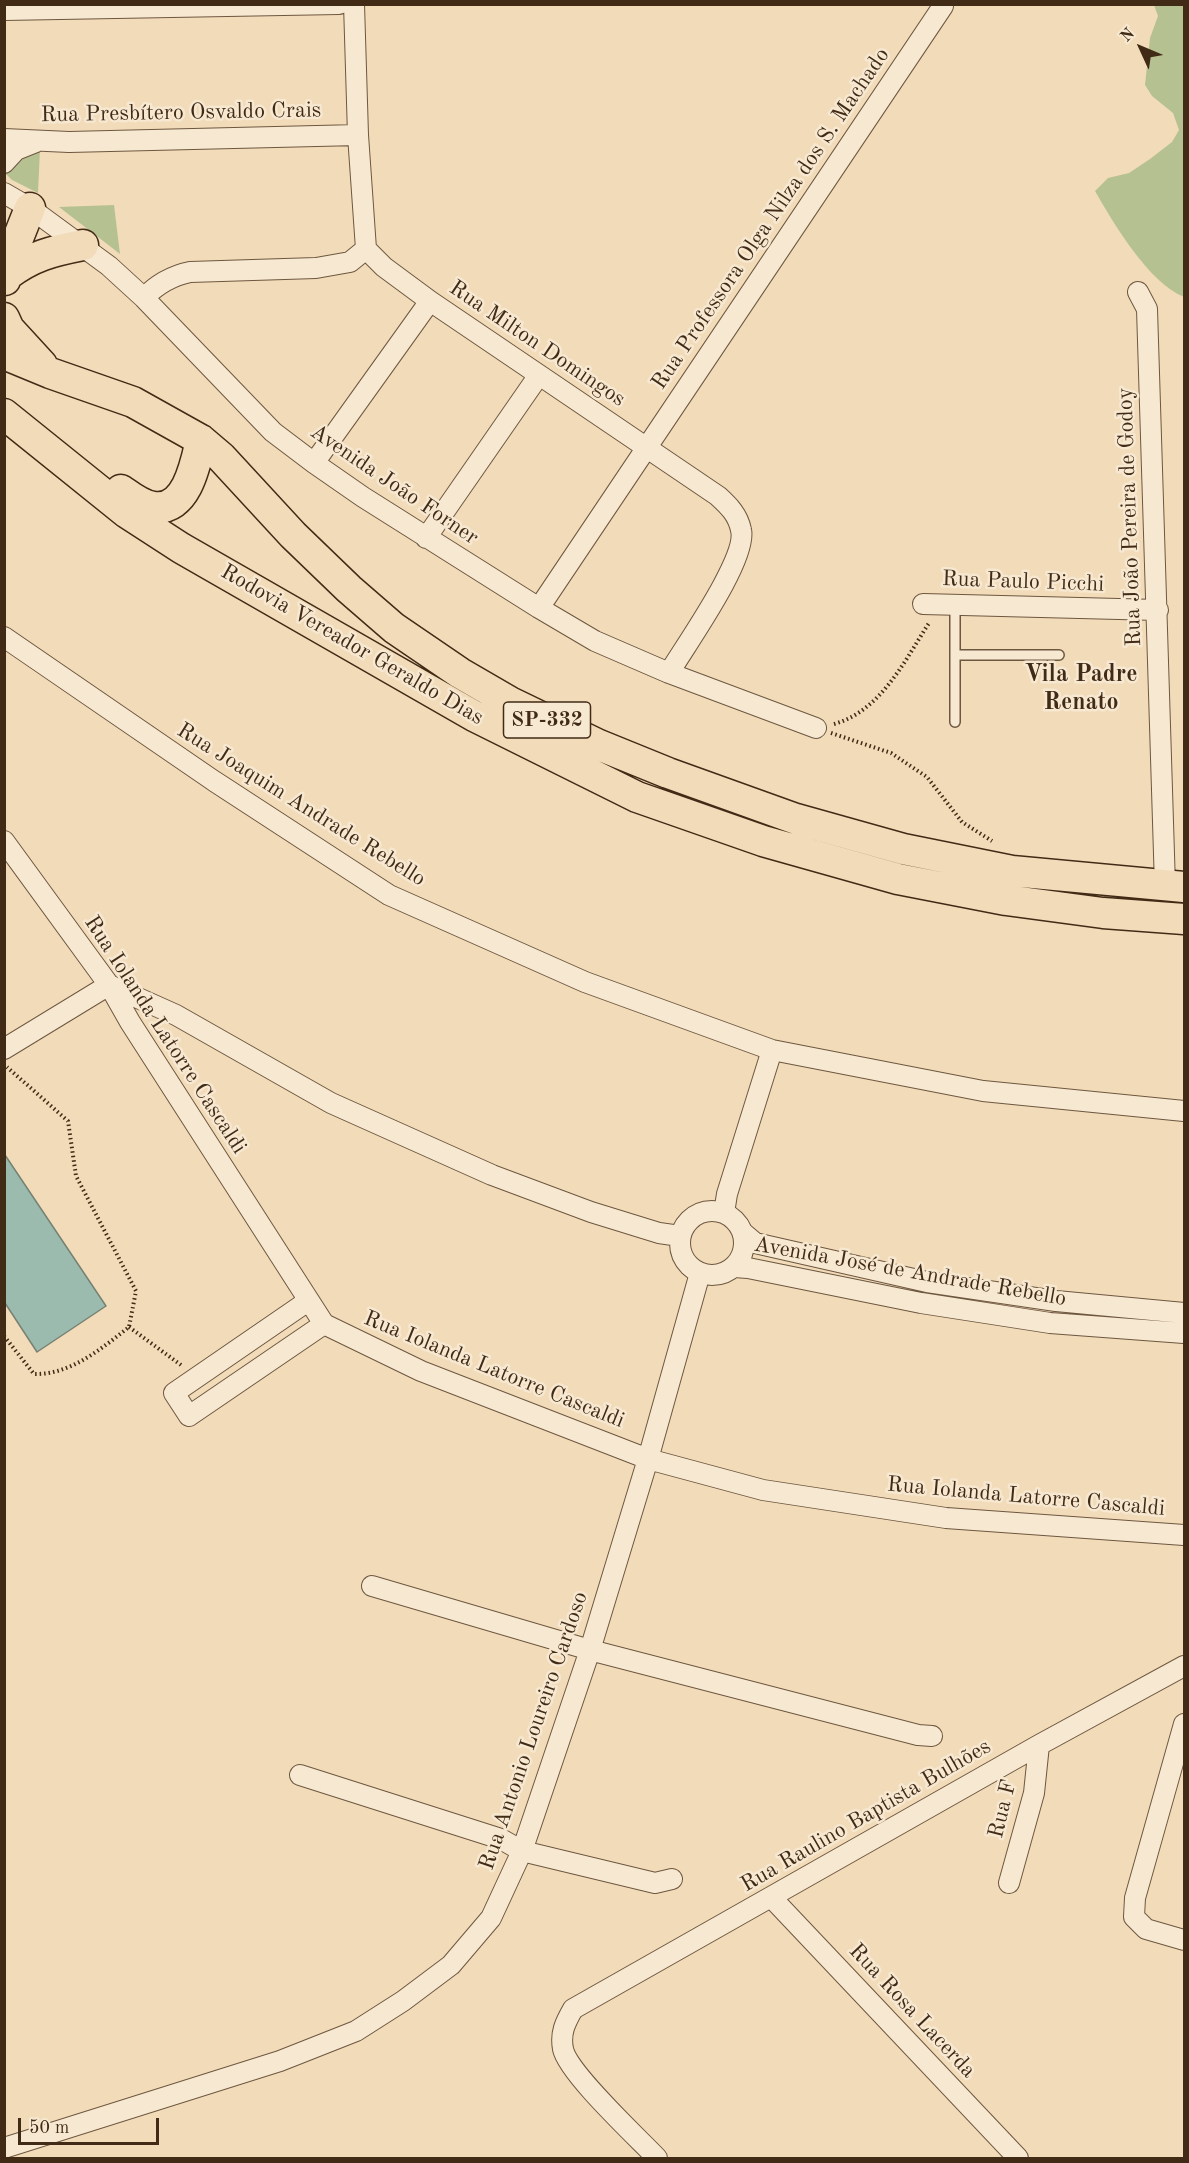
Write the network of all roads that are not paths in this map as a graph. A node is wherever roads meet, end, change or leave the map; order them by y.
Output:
1 (339, 4) edge
2 (354, 4) edge
3 (943, 6) edge
4 (4, 10) edge
5 (358, 135) junction
6 (4, 139) edge
7 (41, 140) junction
8 (4, 163) edge
9 (12, 195) edge
10 (83, 245) junction
11 (366, 249) junction
12 (6, 279) edge
13 (1138, 292) dead end
14 (144, 298) junction
15 (430, 301) junction
16 (4, 318) edge
17 (4, 354) edge
18 (50, 373) junction
19 (538, 375) junction
20 (4, 414) edge
21 (201, 440) junction
22 (646, 448) junction
23 (314, 463) junction
24 (77, 472) junction
25 (426, 538) junction
26 (940, 604) joint
27 (539, 608) junction
28 (1158, 610) junction
29 (4, 636) edge
30 (955, 655) junction
31 (1059, 655) dead end
32 (669, 673) junction
33 (955, 722) dead end
34 (816, 728) road end
35 (4, 841) edge
36 (1175, 886) edge
37 (1185, 919) edge
38 (109, 985) junction
39 (4, 1049) edge
40 (772, 1050) junction
41 (1185, 1111) edge
42 (724, 1213) junction
43 (742, 1232) junction
44 (680, 1236) junction
45 (734, 1267) junction
46 (700, 1274) junction
47 (308, 1301) junction
48 (1185, 1313) edge
49 (324, 1324) junction
50 (1185, 1333) edge
51 (648, 1459) junction
52 (1185, 1535) edge
53 (372, 1586) dead end
54 (590, 1650) junction
55 (1185, 1666) edge
56 (1185, 1724) edge
57 (932, 1736) dead end
58 (1039, 1745) junction
59 (300, 1774) dead end
60 (522, 1851) junction
61 (672, 1879) dead end
62 (1009, 1883) dead end
63 (771, 1897) junction
64 (1185, 1940) edge
65 (4, 2148) edge
66 (657, 2158) edge
67 (1018, 2158) edge

1 - 4 street
2 - 5 street
3 - 22 street, Rua Professora Olga Nilza dos S. Machado
5 - 7 street, Rua Presbítero Osvaldo Crais
5 - 11 street
6 - 7 street, Rua Presbítero Osvaldo Crais
7 - 8 street
9 - 10 street, Avenida João Forner
9 - 12 main road
10 - 12 main road
10 - 14 street, Avenida João Forner
11 - 14 street
11 - 15 street, Rua Milton Domingos
13 - 28 street, Rua João Pereira de Godoy
14 - 23 street, Avenida João Forner
15 - 19 street, Rua Milton Domingos
15 - 23 street
16 - 18 main road
17 - 18 main road, Rodovia Vereador Geraldo Dias / SP-332
18 - 21 main road, Rodovia Vereador Geraldo Dias / SP-332
19 - 22 street, Rua Milton Domingos
19 - 25 street
20 - 24 main road, Rodovia Vereador Geraldo Dias / SP-332
21 - 24 main road
21 - 36 main road, Rodovia Vereador Geraldo Dias / SP-332
22 - 27 street, Rua Professora Olga Nilza dos S. Machado
22 - 32 street, Rua Milton Domingos
23 - 25 street, Avenida João Forner
24 - 37 main road, Rodovia Vereador Geraldo Dias / SP-332
25 - 27 street, Avenida João Forner
26 - 28 street, Rua Paulo Picchi
26 - 30 lane
27 - 32 street, Avenida João Forner
28 - 36 street, Rua João Pereira de Godoy
29 - 40 street, Rua Joaquim Andrade Rebello
30 - 31 lane
30 - 33 lane
32 - 34 street, Avenida João Forner
35 - 38 street, Rua Iolanda Latorre Cascaldi
38 - 39 street
38 - 44 street
38 - 47 street, Rua Iolanda Latorre Cascaldi
40 - 41 street, Rua Joaquim Andrade Rebello
40 - 42 street
42 - 43 street
42 - 44 street
43 - 45 street
43 - 48 street, Avenida José de Andrade Rebello
44 - 46 street
45 - 46 street
45 - 50 street, Avenida José de Andrade Rebello
46 - 51 street, Rua Antonio Loureiro Cardoso
47 - 49 street, Rua Iolanda Latorre Cascaldi
47 - 49 street
49 - 51 street, Rua Iolanda Latorre Cascaldi
51 - 52 street, Rua Iolanda Latorre Cascaldi
51 - 54 street, Rua Antonio Loureiro Cardoso
53 - 54 street
54 - 57 street
54 - 60 street, Rua Antonio Loureiro Cardoso
55 - 58 street, Rua Raulino Baptista Bulhões
56 - 64 street
58 - 62 street, Rua F
58 - 63 street, Rua Raulino Baptista Bulhões
59 - 60 street
60 - 61 street
60 - 65 street, Rua Antonio Loureiro Cardoso
63 - 66 street, Rua Raulino Baptista Bulhões
63 - 67 street, Rua Rosa Lacerda

